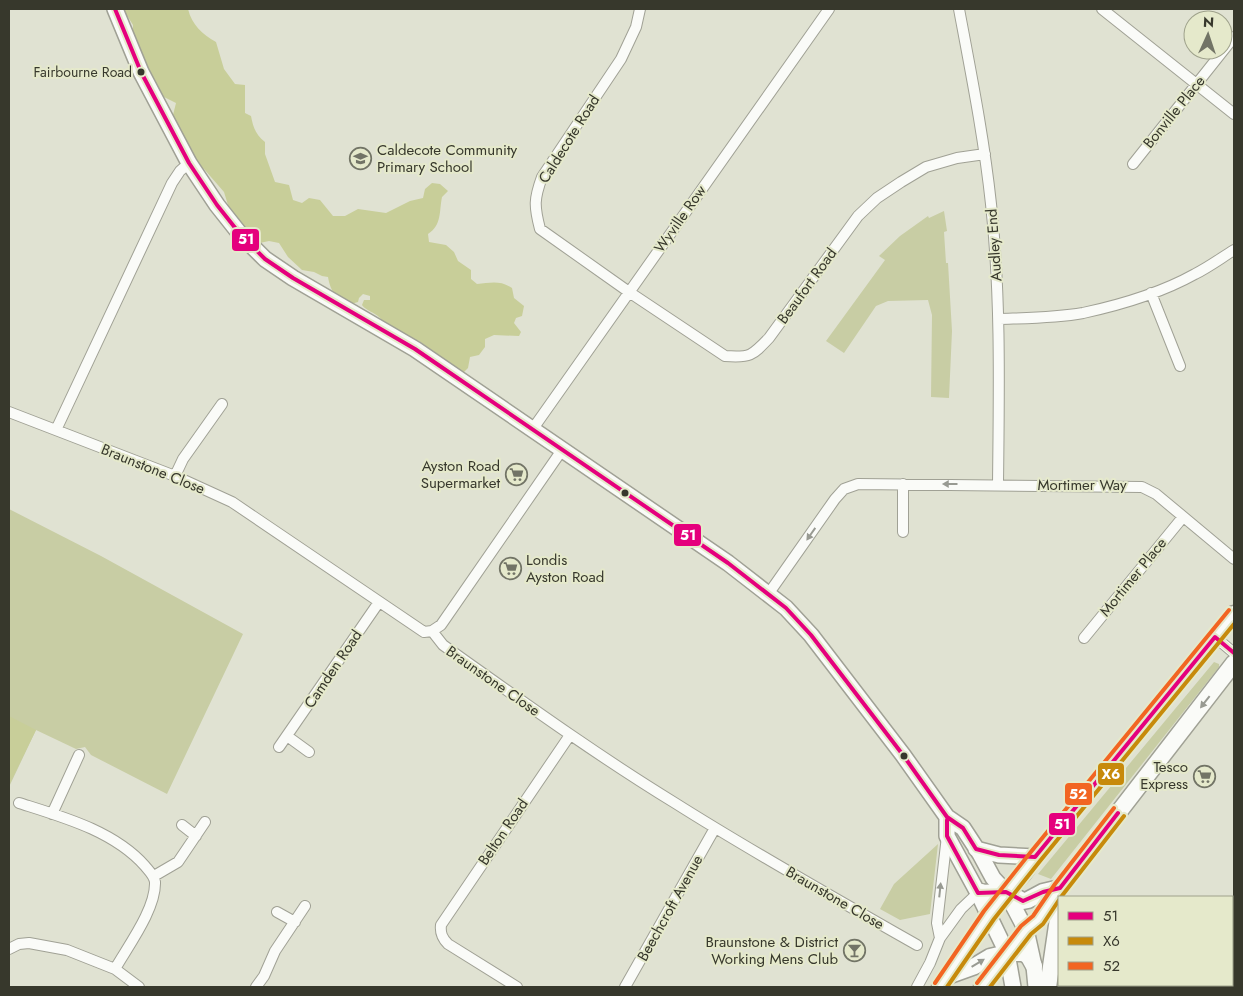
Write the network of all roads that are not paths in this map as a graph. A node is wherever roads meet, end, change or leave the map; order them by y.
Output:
1 (115, 9) edge
2 (640, 9) edge
3 (829, 9) edge
4 (959, 9) edge
5 (1102, 9) edge
6 (1234, 37) edge
7 (1197, 84) junction
8 (1234, 114) edge
9 (985, 154) junction
10 (189, 163) junction
11 (1133, 164) dead end
12 (1234, 250) edge
13 (629, 292) junction
14 (1151, 293) junction
15 (999, 319) junction
16 (1180, 366) dead end
17 (222, 404) dead end
18 (9, 412) edge
19 (56, 430) junction
20 (532, 430) junction
21 (562, 450) junction
22 (175, 476) junction
23 (903, 484) junction
24 (998, 484) junction
25 (1183, 517) junction
26 (903, 532) dead end
27 (1234, 559) edge
28 (769, 593) junction
29 (379, 602) junction
30 (1234, 614) edge
31 (432, 631) junction
32 (1215, 637) junction
33 (1084, 638) dead end
34 (1234, 653) edge
35 (1234, 663) edge
36 (570, 735) junction
37 (287, 736) junction
38 (279, 747) dead end
39 (309, 752) dead end
40 (79, 755) dead end
41 (19, 803) dead end
42 (52, 814) junction
43 (947, 817) junction
44 (206, 822) dead end
45 (182, 825) dead end
46 (716, 828) junction
47 (196, 836) junction
48 (948, 836) junction
49 (976, 849) junction
50 (1035, 857) junction
51 (154, 876) junction
52 (993, 878) junction
53 (1006, 892) junction
54 (1060, 892) edge
55 (978, 893) junction
56 (305, 906) dead end
57 (278, 912) dead end
58 (989, 915) junction
59 (1058, 919) edge
60 (295, 922) junction
61 (1026, 930) junction
62 (940, 938) junction
63 (918, 946) dead end
64 (9, 949) edge
65 (1007, 953) junction
66 (1034, 966) junction
67 (114, 969) junction
68 (945, 981) edge
69 (139, 987) edge
70 (256, 987) edge
71 (517, 987) edge
72 (626, 987) edge
73 (917, 987) edge
74 (982, 987) edge
75 (1013, 987) edge
76 (1036, 987) edge
77 (1048, 987) edge

1 - 10 street
2 - 13 street, Caldecote Road
3 - 13 street, Wyville Row
4 - 9 street, Audley End
5 - 7 street
6 - 7 street, Bonville Place
7 - 8 street
7 - 11 street, Bonville Place
9 - 13 street, Beaufort Road
9 - 15 street, Audley End
10 - 19 street
10 - 20 street
12 - 14 street
13 - 20 street, Wyville Row
14 - 15 street
14 - 16 street
15 - 24 street, Audley End
17 - 22 street
18 - 19 street, Braunstone Close
19 - 22 street, Braunstone Close
20 - 21 street
21 - 28 street
21 - 31 street
22 - 29 street, Braunstone Close
24 -> 23 street, Mortimer Way
23 - 26 street
23 -> 28 street, Mortimer Way
24 - 25 street, Mortimer Way
25 - 27 street, Mortimer Way
25 - 33 street, Mortimer Place
28 - 43 street
29 - 31 street, Braunstone Close
29 - 37 street, Camden Road
30 - 32 main road
31 - 36 street, Braunstone Close
32 - 34 street
32 - 50 main road
35 -> 54 main road
36 - 46 street, Braunstone Close
36 - 71 street, Belton Road
37 - 38 street, Camden Road
37 - 39 street
40 - 42 street
41 - 42 street
42 - 51 street
43 - 48 street
43 - 49 street
44 - 47 street
45 - 47 street
46 - 63 street, Braunstone Close
46 - 72 street, Beechcroft Avenue
47 - 51 street
48 - 55 street
62 -> 48 street
49 - 50 street
49 - 52 street
50 - 53 main road
51 - 67 street
52 - 53 street
52 - 55 street
53 - 54 main road
53 - 55 main road
53 - 58 main road
53 - 61 street
54 - 61 main road
55 - 58 street
55 - 62 street
56 - 60 street
57 - 60 street
58 - 65 street
58 - 68 main road
59 - 77 main road
60 - 70 street
61 - 65 main road
61 - 66 street
62 - 73 street
64 - 67 street
65 - 66 main road
68 -> 65 main road
65 - 74 main road
65 - 75 street
66 - 76 street
67 - 69 street

